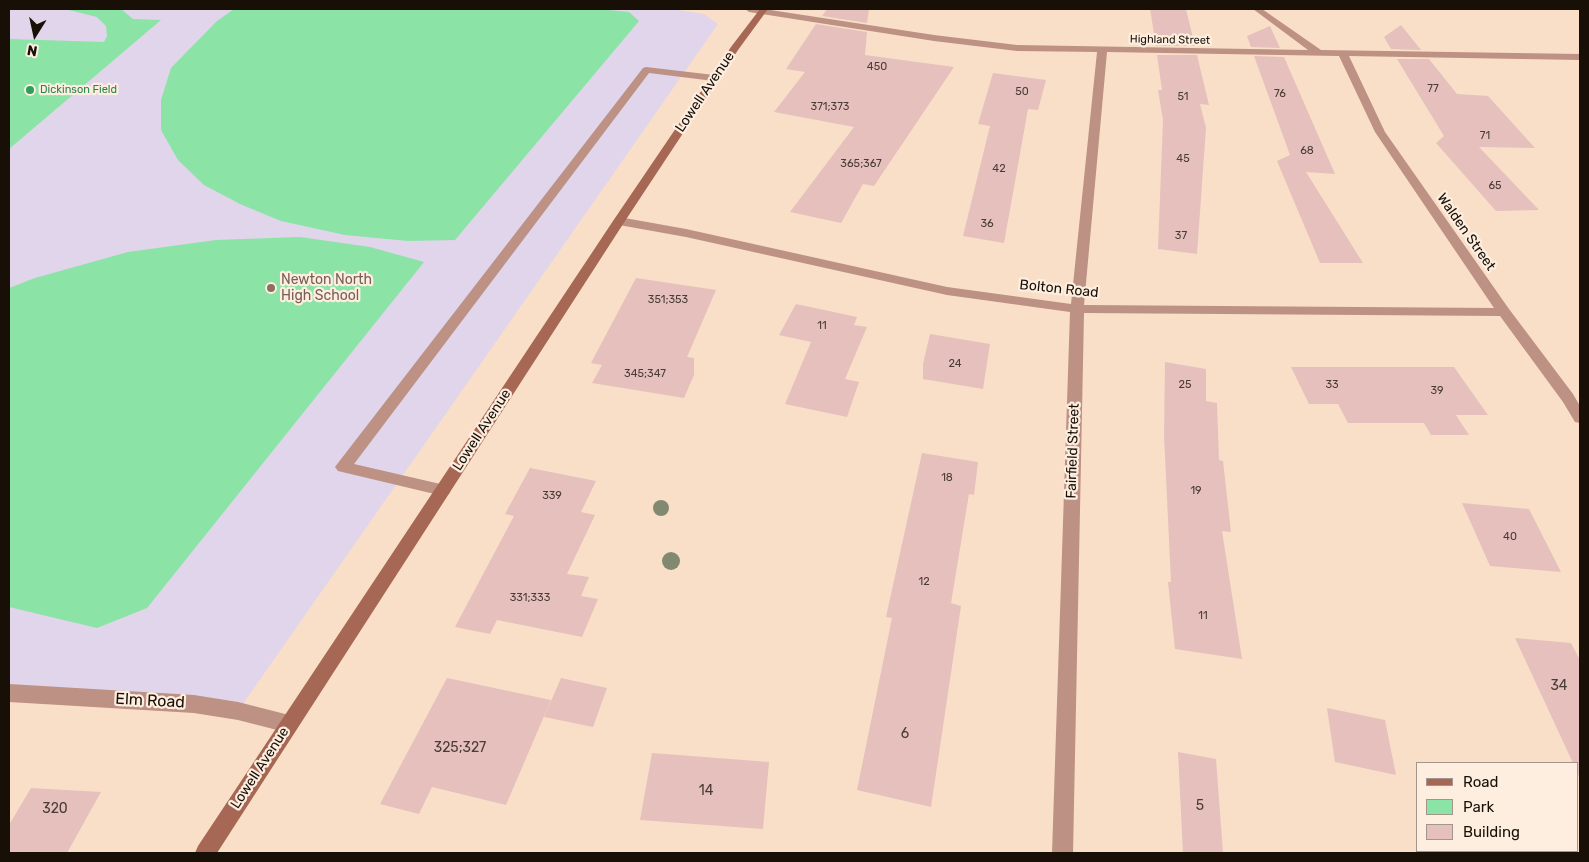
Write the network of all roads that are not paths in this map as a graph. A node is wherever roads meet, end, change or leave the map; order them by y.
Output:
1 (758, 9) edge
2 (1257, 9) edge
3 (1102, 50) junction
4 (1320, 54) junction
5 (1343, 54) junction
6 (1580, 57) edge
7 (714, 78) junction
8 (619, 221) junction
9 (1077, 309) junction
10 (1504, 312) junction
11 (1580, 418) edge
12 (443, 490) junction
13 (9, 693) edge
14 (289, 724) junction
15 (205, 853) edge
16 (1062, 853) edge

1 - 3 street, Highland Street
1 - 7 street, Lowell Avenue
2 - 4 street
3 - 4 street, Highland Street
3 - 9 street, Fairfield Street
4 - 5 street, Highland Street
5 - 6 street, Highland Street
5 - 10 street, Walden Street
7 - 8 street, Lowell Avenue
7 - 12 street
8 - 9 street, Bolton Road
8 - 12 street, Lowell Avenue
9 - 10 street, Bolton Road
9 - 16 street, Fairfield Street
10 - 11 street, Walden Street
12 - 14 street, Lowell Avenue
13 - 14 street, Elm Road
14 - 15 street, Lowell Avenue

